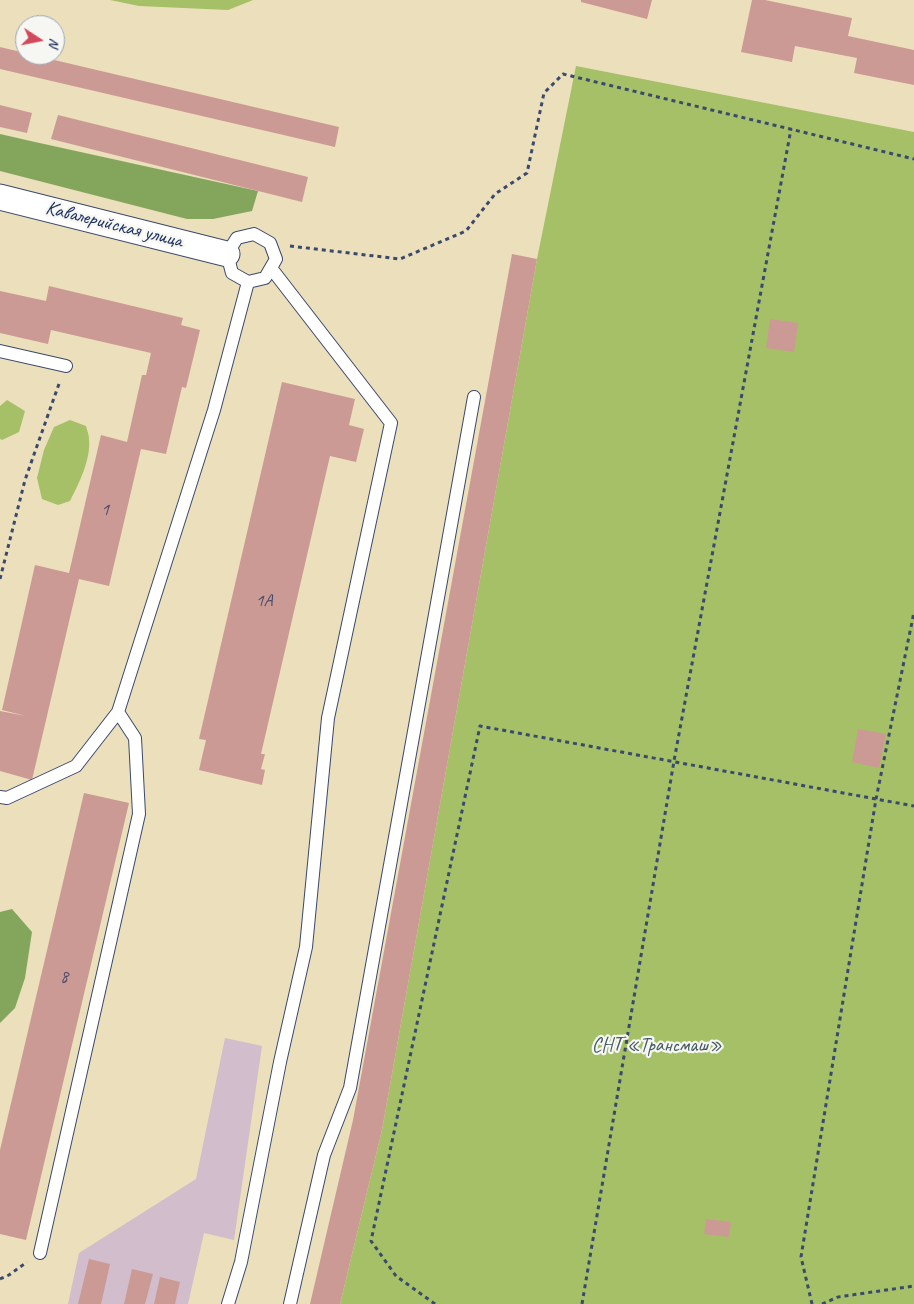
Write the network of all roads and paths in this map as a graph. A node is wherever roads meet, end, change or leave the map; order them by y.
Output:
1 (791, 129) junction
2 (914, 159) edge
3 (0, 197) edge
4 (270, 243) junction
5 (227, 254) junction
6 (271, 268) junction
7 (248, 282) junction
8 (0, 351) edge
9 (66, 366) joint
10 (474, 397) dead end
11 (0, 579) edge
12 (914, 612) edge
13 (118, 712) junction
14 (674, 761) junction
15 (0, 797) edge
16 (876, 799) junction
17 (914, 806) edge
18 (40, 1253) joint
19 (0, 1279) edge
20 (914, 1286) edge
21 (228, 1304) edge
22 (290, 1304) edge
23 (435, 1304) edge
24 (582, 1304) edge
25 (812, 1304) edge
26 (822, 1304) edge

1 - 2 path
1 - 4 path
1 - 14 path
3 - 5 street, Кавалерийская улица
4 - 5 lane
4 - 6 lane
5 - 7 lane
6 - 7 lane
6 - 21 lane
7 - 13 lane
8 - 9 lane
9 - 11 path
10 - 22 lane
12 - 16 path
13 - 15 lane
13 - 18 lane
14 - 16 path
14 - 23 path
14 - 24 path
16 - 17 path
16 - 25 path
18 - 19 path
20 - 26 path

